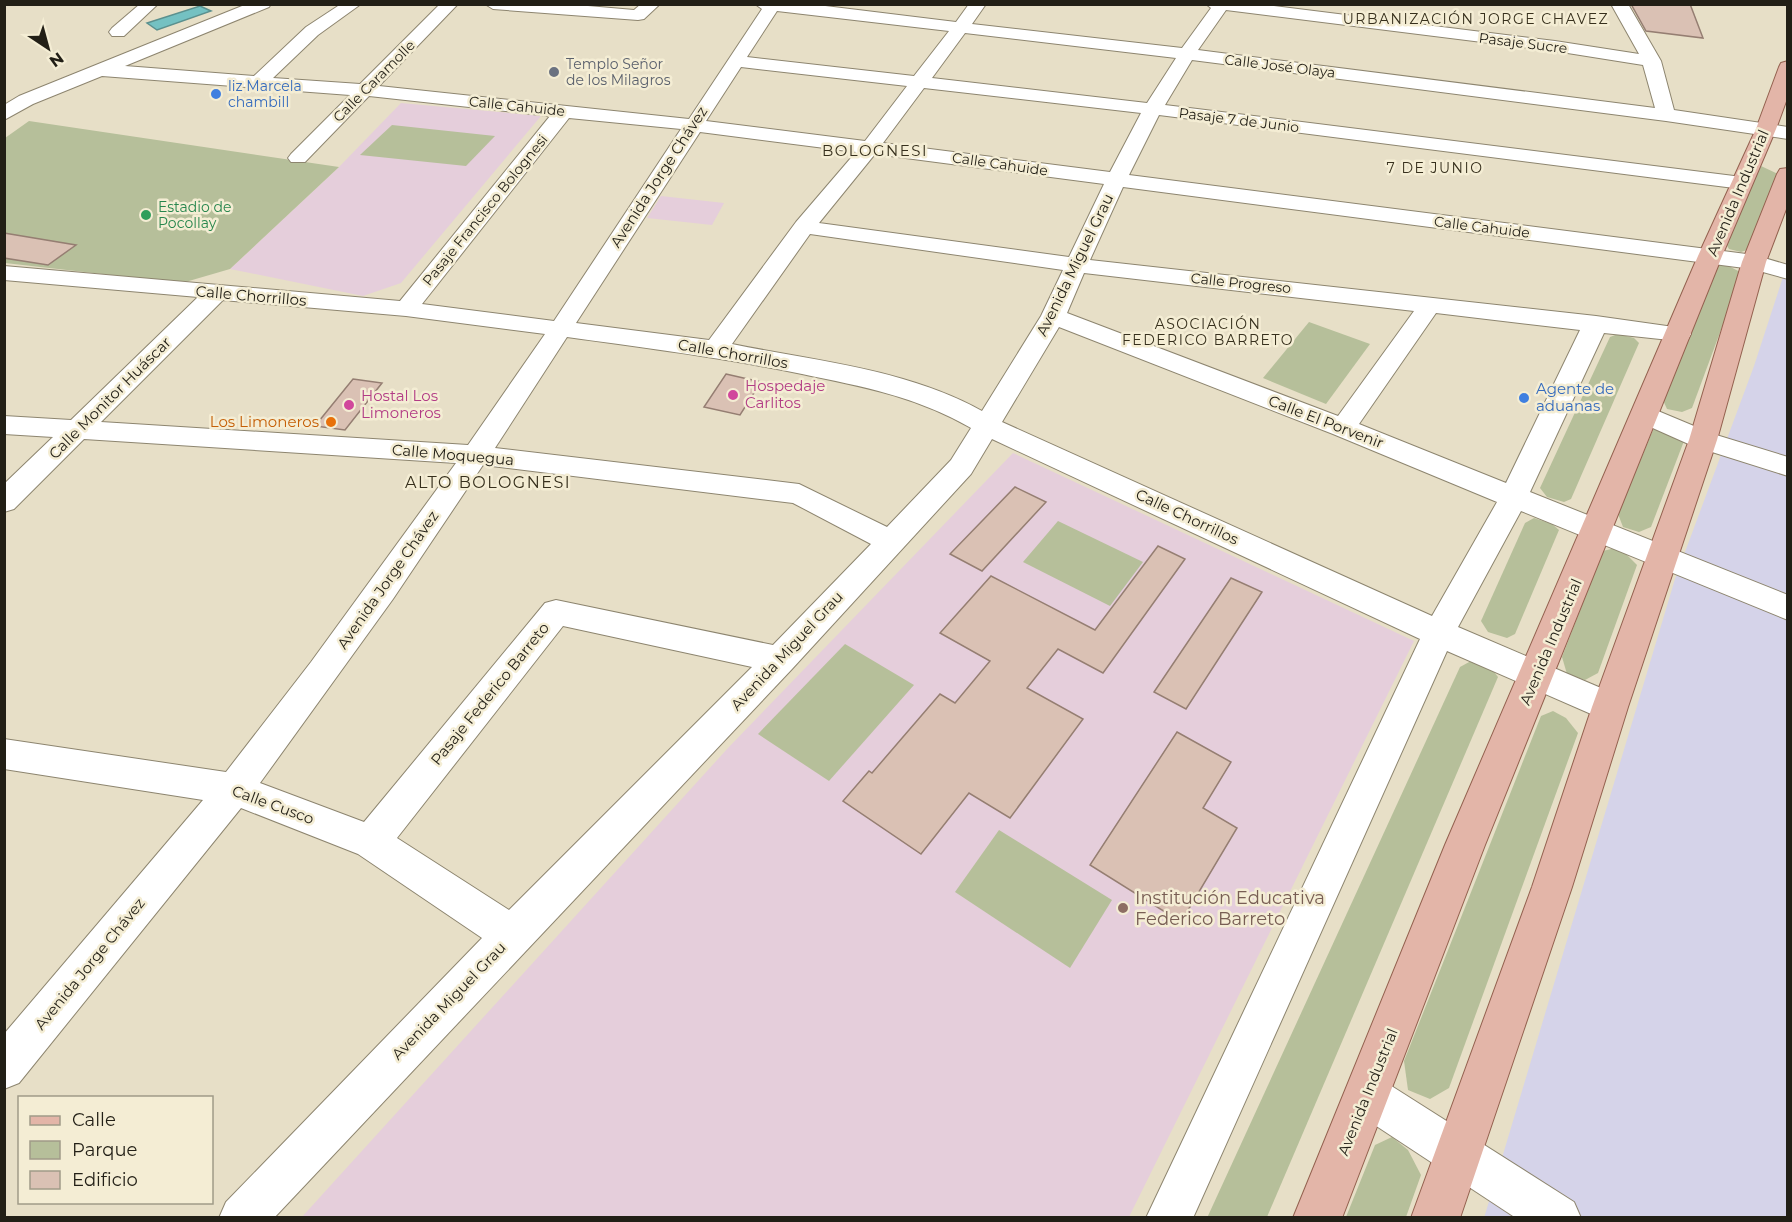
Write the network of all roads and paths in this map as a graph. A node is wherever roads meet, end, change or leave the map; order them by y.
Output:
1 (150, 4) edge
2 (262, 4) edge
3 (352, 4) edge
4 (450, 4) edge
5 (494, 4) edge
6 (978, 4) edge
7 (1619, 4) edge
8 (770, 5) edge
9 (1219, 5) edge
10 (647, 9) edge
11 (961, 27) junction
12 (118, 32) dead end
13 (1187, 54) junction
14 (736, 61) junction
15 (1652, 62) junction
16 (100, 70) junction
17 (922, 81) junction
18 (257, 83) junction
19 (363, 90) junction
20 (4, 92) edge
21 (26, 100) junction
22 (1153, 109) junction
23 (565, 110) junction
24 (4, 114) edge
25 (1666, 115) junction
26 (1774, 115) edge
27 (694, 124) junction
28 (871, 146) junction
29 (298, 158) dead end
30 (1788, 165) edge
31 (1788, 174) edge
32 (1116, 180) junction
33 (804, 227) junction
34 (1710, 256) junction
35 (1075, 265) junction
36 (1771, 267) edge
37 (4, 273) edge
38 (215, 294) junction
39 (1430, 305) junction
40 (406, 309) junction
41 (1053, 316) junction
42 (1596, 323) junction
43 (560, 328) junction
44 (1679, 334) junction
45 (716, 349) junction
46 (1646, 415) junction
47 (4, 425) edge
48 (988, 426) junction
49 (1343, 428) junction
50 (79, 429) junction
51 (1703, 440) junction
52 (476, 455) junction
53 (1788, 467) edge
54 (1514, 496) junction
55 (4, 502) edge
56 (1598, 530) junction
57 (890, 541) junction
58 (1662, 558) junction
59 (1788, 608) edge
60 (1439, 633) junction
61 (780, 660) junction
62 (1537, 676) junction
63 (1610, 707) junction
64 (4, 754) edge
65 (233, 789) junction
66 (371, 842) junction
67 (512, 935) junction
68 (4, 1068) edge
69 (1367, 1095) junction
70 (1458, 1153) junction
71 (242, 1218) edge
72 (1168, 1218) edge
73 (1317, 1218) edge
74 (1435, 1218) edge
75 (1558, 1218) edge

1 - 12 street
2 - 16 street
3 - 18 street
4 - 19 street, Calle Caramolle
5 - 10 street
6 - 11 street
7 - 15 street
8 - 11 street, Calle José Olaya
8 - 14 street, Avenida Jorge Chávez
9 - 13 street, Avenida Miguel Grau
9 - 15 street, Pasaje Sucre
11 - 13 street, Calle José Olaya
11 - 17 street
13 - 22 street, Avenida Miguel Grau
13 - 25 street, Calle José Olaya
14 - 17 street, Pasaje 7 de Junio
14 - 27 street, Avenida Jorge Chávez
15 - 25 street
16 - 18 street, Calle Cahuide
16 - 21 street
17 - 22 street, Pasaje 7 de Junio
17 - 28 street
18 - 19 street, Calle Cahuide
19 - 23 street, Calle Cahuide
19 - 29 street, Calle Caramolle
20 - 21 street
21 - 24 street
22 - 26 street, Pasaje 7 de Junio
22 - 32 street, Avenida Miguel Grau
23 - 27 street, Calle Cahuide
23 - 40 street, Pasaje Francisco Bolognesi
25 - 26 street, Calle José Olaya
26 - 30 main road
26 - 34 main road, Avenida Industrial
27 - 28 street, Calle Cahuide
27 - 43 street, Avenida Jorge Chávez
28 - 32 street, Calle Cahuide
28 - 33 street
31 - 36 main road
32 - 34 street, Calle Cahuide
32 - 35 street, Avenida Miguel Grau
33 - 35 street, Calle Progreso
33 - 45 street
34 - 36 street, Calle Cahuide
34 - 44 main road, Avenida Industrial
35 - 39 street, Calle Progreso
35 - 41 street, Avenida Miguel Grau
36 - 51 main road
37 - 38 street, Calle Chorrillos
38 - 40 street, Calle Chorrillos
38 - 50 street, Calle Monitor Huáscar
39 - 42 street, Calle Progreso
39 - 49 street
40 - 43 street, Calle Chorrillos
41 - 48 street, Avenida Miguel Grau
41 - 49 street, Calle El Porvenir
42 - 44 street, Calle Progreso
42 - 54 street
43 - 45 street, Calle Chorrillos
43 - 52 street, Avenida Jorge Chávez
44 - 46 main road, Avenida Industrial
45 - 48 street, Calle Chorrillos
46 - 51 street
46 - 56 main road, Avenida Industrial
47 - 50 street, Calle Moquegua
48 - 57 street, Avenida Miguel Grau
48 - 60 street, Calle Chorrillos
49 - 54 street, Calle El Porvenir
50 - 52 street, Calle Moquegua
50 - 55 street, Calle Monitor Huáscar
51 - 53 street
51 - 58 main road
52 - 57 street, Calle Moquegua
52 - 65 street, Avenida Jorge Chávez
54 - 56 street, Calle El Porvenir
54 - 60 street
56 - 58 street, Calle El Porvenir
56 - 62 main road, Avenida Industrial
57 - 61 street, Avenida Miguel Grau
58 - 59 street, Calle El Porvenir
58 - 63 main road
60 - 62 street, Calle Chorrillos
60 - 72 street
61 - 66 street, Pasaje Federico Barreto
61 - 67 street, Avenida Miguel Grau
62 - 63 street, Calle Chorrillos
62 - 69 main road, Avenida Industrial
63 - 70 main road
64 - 65 street, Calle Cusco
65 - 66 street, Calle Cusco
65 - 68 street, Avenida Jorge Chávez
66 - 67 street, Calle Cusco
67 - 71 street, Avenida Miguel Grau
69 - 70 street
69 - 73 main road, Avenida Industrial
70 - 74 main road
70 - 75 street

